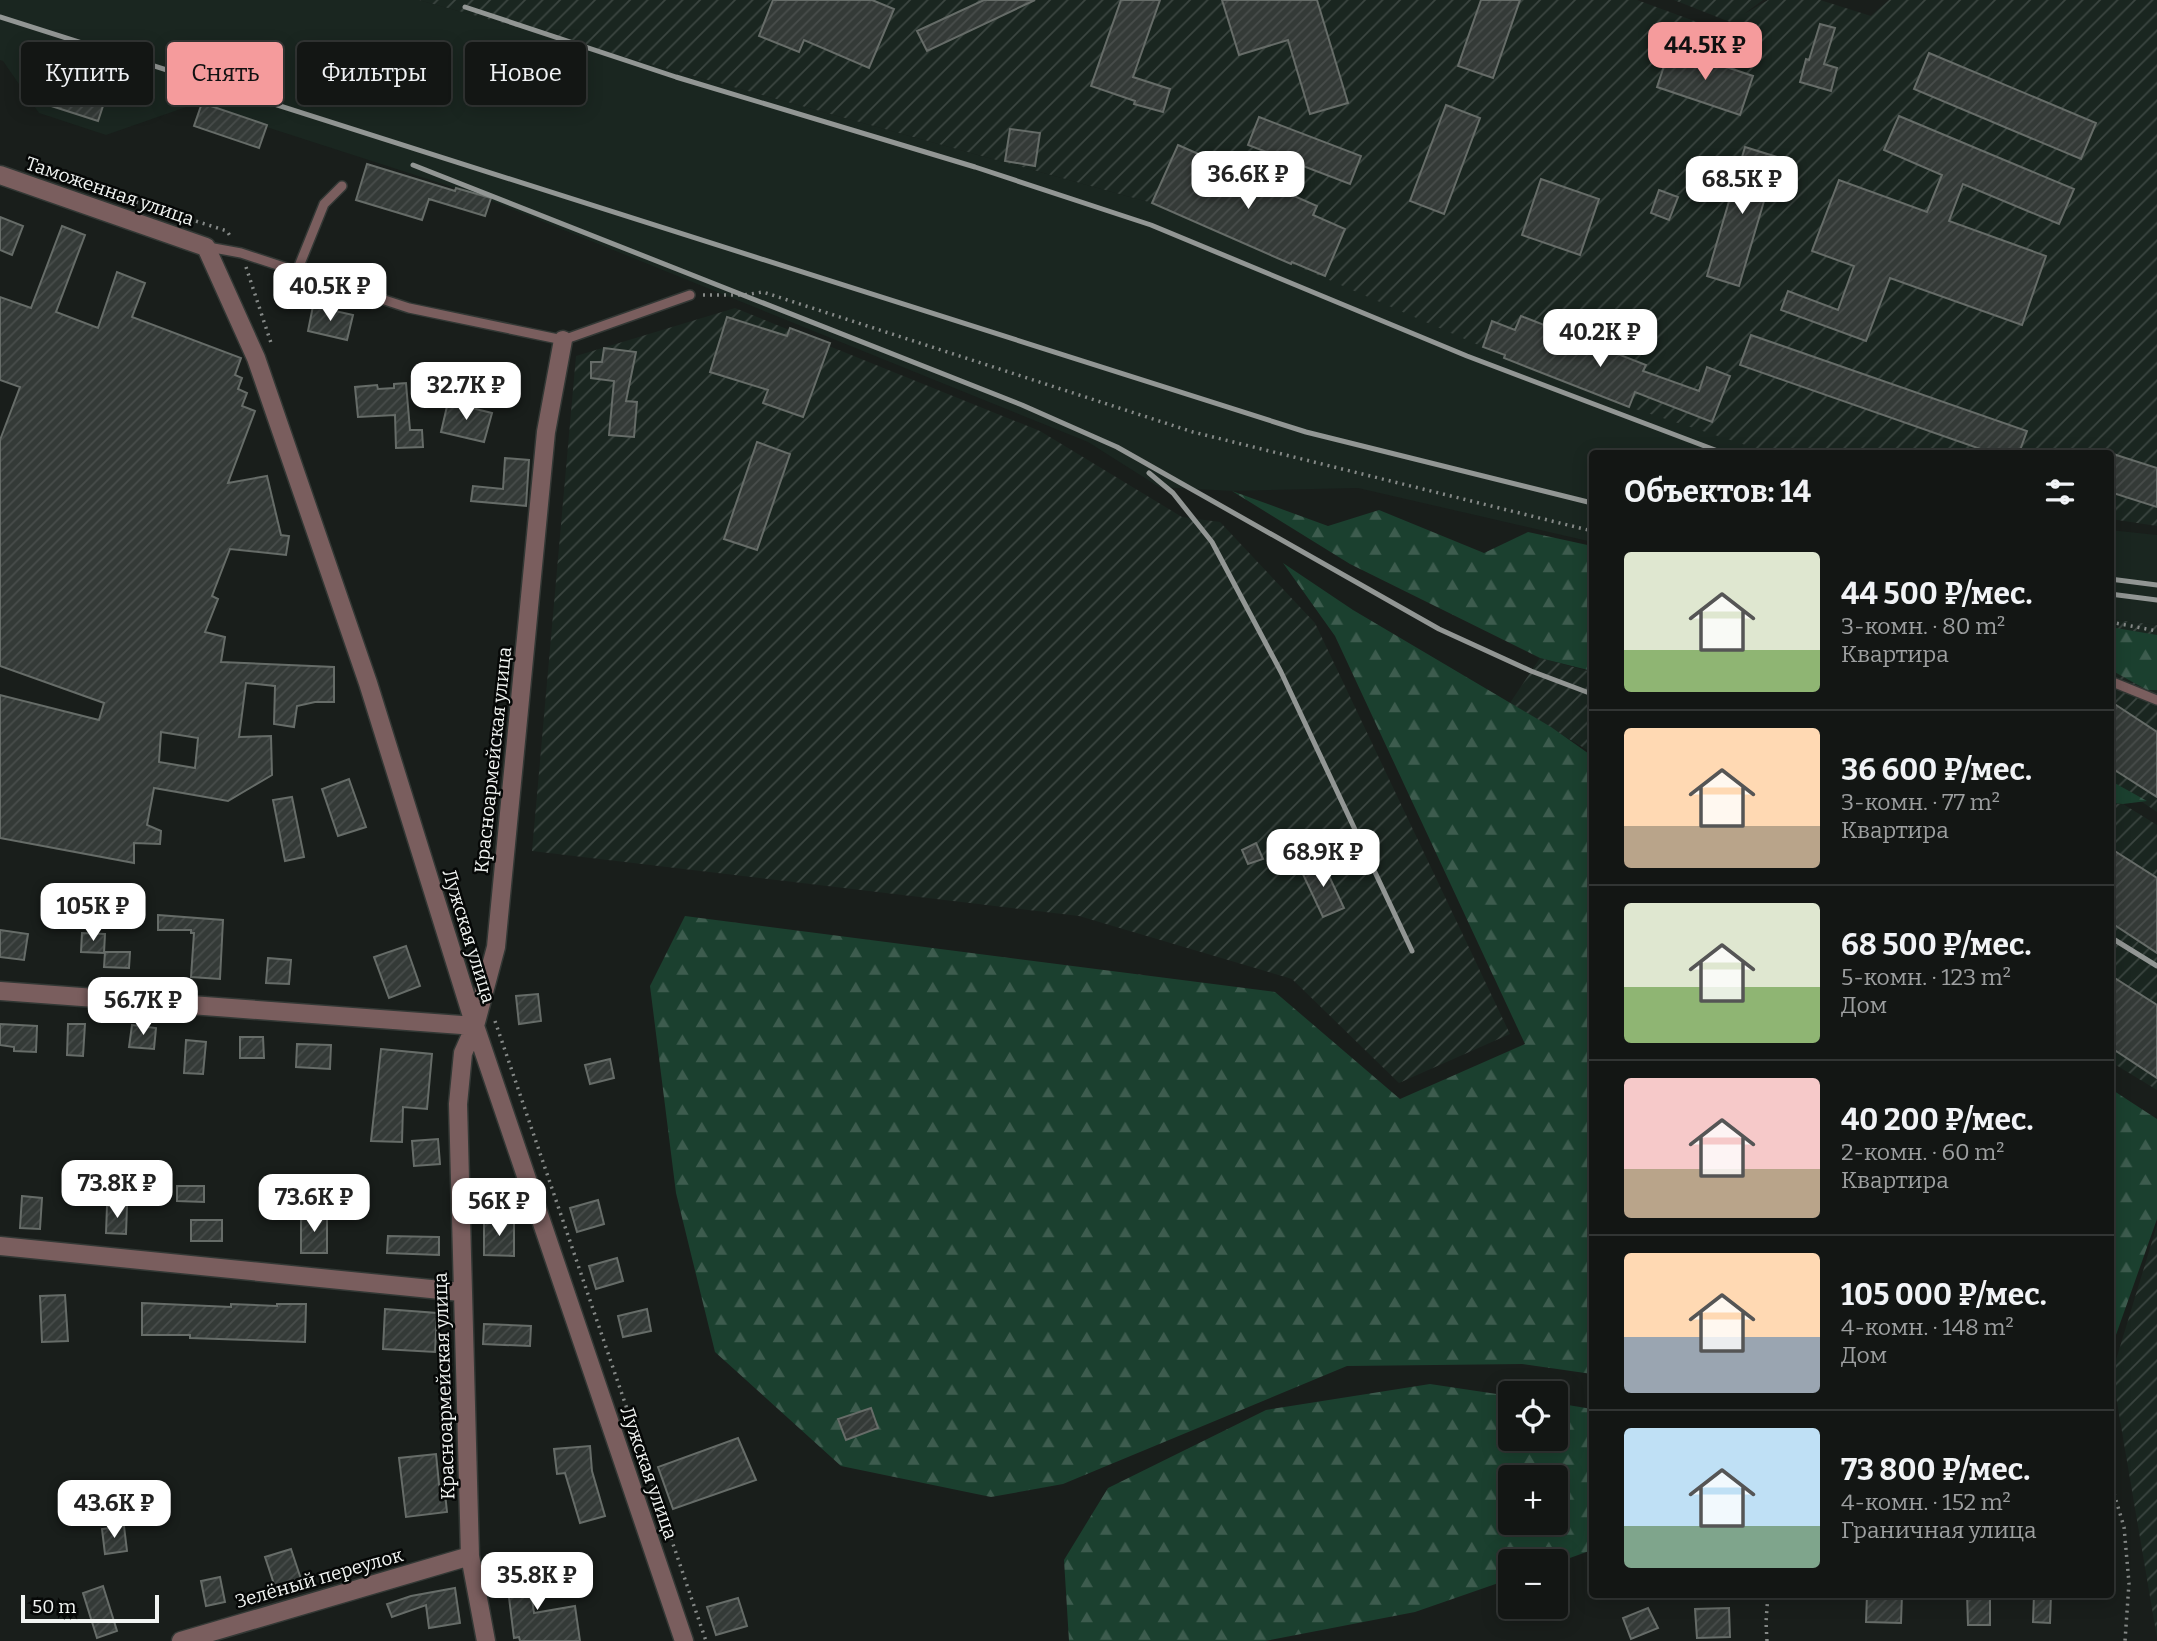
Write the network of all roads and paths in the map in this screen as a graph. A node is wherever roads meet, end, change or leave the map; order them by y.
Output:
1 (0, 175) edge
2 (342, 186) dead end
3 (206, 247) junction
4 (298, 271) junction
5 (691, 295) joint
6 (564, 340) junction
7 (1589, 530) edge
8 (2114, 623) edge
9 (2157, 631) edge
10 (2114, 683) edge
11 (2157, 700) edge
12 (0, 991) edge
13 (475, 1026) junction
14 (0, 1246) edge
15 (461, 1292) junction
16 (2114, 1493) edge
17 (470, 1556) junction
18 (1769, 1598) edge
19 (181, 1641) edge
20 (486, 1641) edge
21 (684, 1641) edge
22 (1767, 1641) edge
23 (2124, 1641) edge

1 - 3 street, Таможенная улица
2 - 4 lane
3 - 4 lane
3 - 13 street, Лужская улица
4 - 6 lane
5 - 6 lane
5 - 7 path
6 - 13 street, Красноармейская улица
8 - 9 path
10 - 11 lane
12 - 13 street
13 - 15 street, Красноармейская улица
13 - 21 street, Лужская улица
14 - 15 street
15 - 17 street, Красноармейская улица
16 - 23 path
17 - 19 street, Зелёный переулок
17 - 20 street, Красноармейская улица
18 - 22 path

